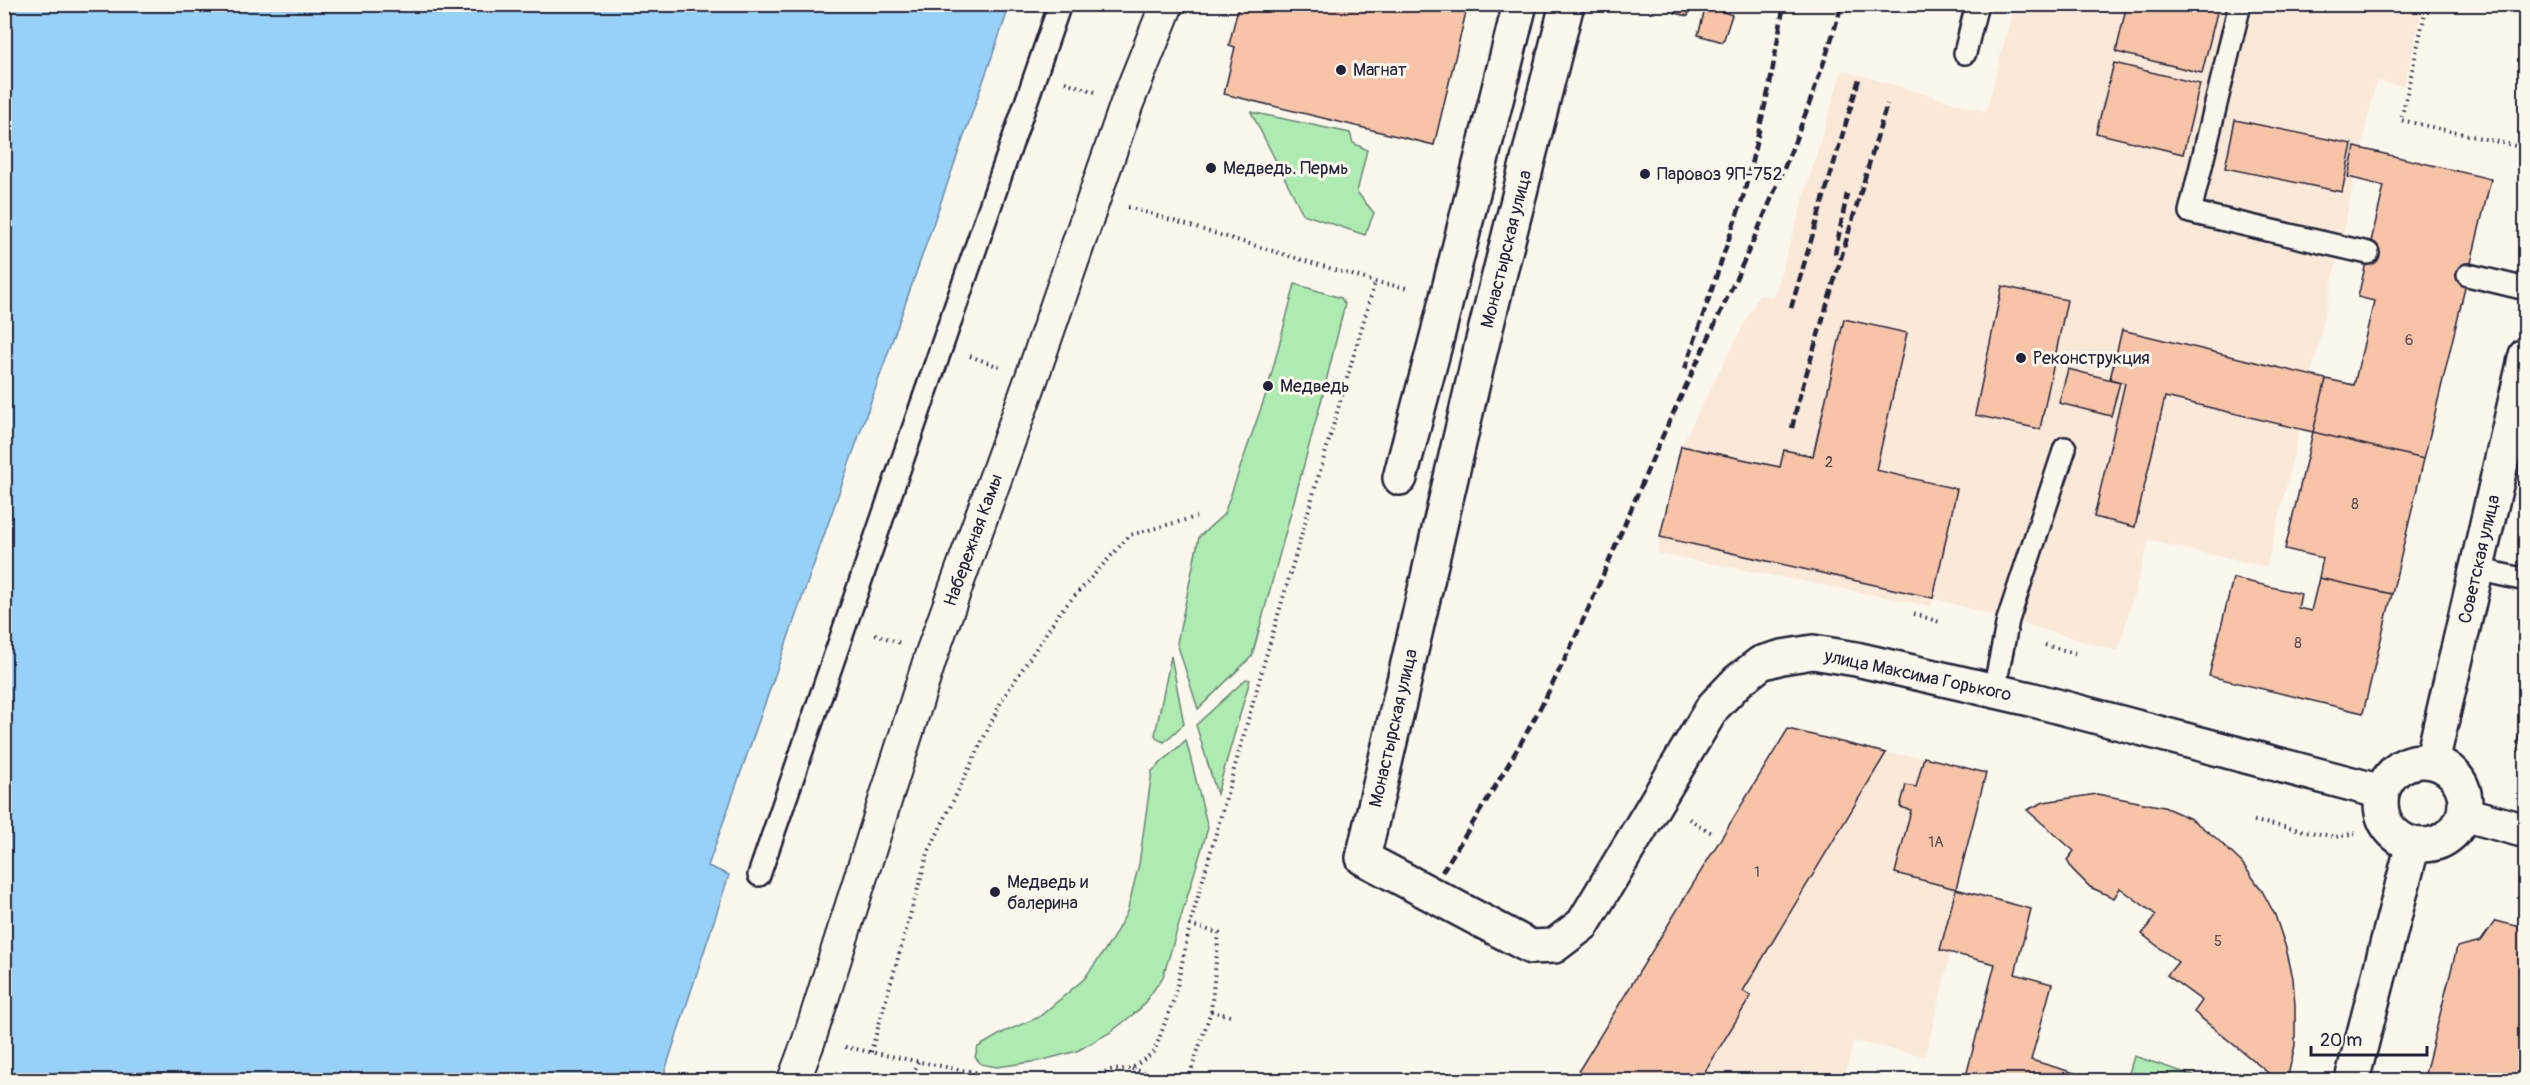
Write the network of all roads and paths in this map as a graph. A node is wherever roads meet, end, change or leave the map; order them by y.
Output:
1 (1060, 4) edge
2 (1167, 4) edge
3 (1520, 4) edge
4 (1567, 4) edge
5 (1977, 4) edge
6 (2240, 4) edge
7 (2427, 4) edge
8 (1965, 53) dead end
9 (2516, 146) dead end
10 (1094, 196) junction
11 (2368, 253) dead end
12 (2468, 275) dead end
13 (1376, 282) junction
14 (1407, 288) dead end
15 (2526, 289) edge
16 (1437, 337) junction
17 (2526, 356) edge
18 (2065, 448) dead end
19 (1400, 478) dead end
20 (1448, 494) junction
21 (1196, 517) dead end
22 (2476, 569) junction
23 (2526, 580) edge
24 (1914, 614) dead end
25 (1940, 622) dead end
26 (2045, 645) dead end
27 (2074, 652) dead end
28 (1994, 691) junction
29 (2432, 762) junction
30 (2382, 792) junction
31 (2464, 814) junction
32 (2254, 821) dead end
33 (2526, 831) edge
34 (2355, 833) dead end
35 (2413, 844) junction
36 (759, 875) dead end
37 (1584, 924) joint
38 (1190, 925) junction
39 (1211, 1011) junction
40 (1230, 1016) dead end
41 (809, 1040) junction
42 (871, 1052) junction
43 (918, 1061) junction
44 (1131, 1069) junction
45 (794, 1080) edge
46 (911, 1080) edge
47 (1030, 1080) edge
48 (1082, 1080) edge
49 (1169, 1080) edge
50 (1188, 1080) edge
51 (2352, 1080) edge

1 - 36 lane
2 - 10 street, Набережная Камы
3 - 16 street, Монастырская улица
4 - 20 street, Монастырская улица
5 - 8 lane
6 - 11 lane
7 - 9 path
10 - 13 path
10 - 41 street, Набережная Камы
12 - 15 lane
13 - 14 path
13 - 38 path
16 - 19 street, Монастырская улица
16 - 20 street, Монастырская улица
17 - 22 street, Советская улица
18 - 28 lane
20 - 37 street, Монастырская улица
21 - 42 path
22 - 23 lane
22 - 29 street, Советская улица
24 - 25 path
26 - 27 path
28 - 30 street, улица Максима Горького
28 - 37 street, улица Максима Горького
29 - 30 street
29 - 31 street
30 - 35 street
31 - 33 street
31 - 35 street
32 - 34 path
35 - 51 street
38 - 39 path
38 - 44 path
39 - 40 path
39 - 50 path
41 - 42 path
41 - 45 street, Набережная Камы
42 - 43 path
43 - 46 path
43 - 47 path
44 - 48 path
44 - 49 path

